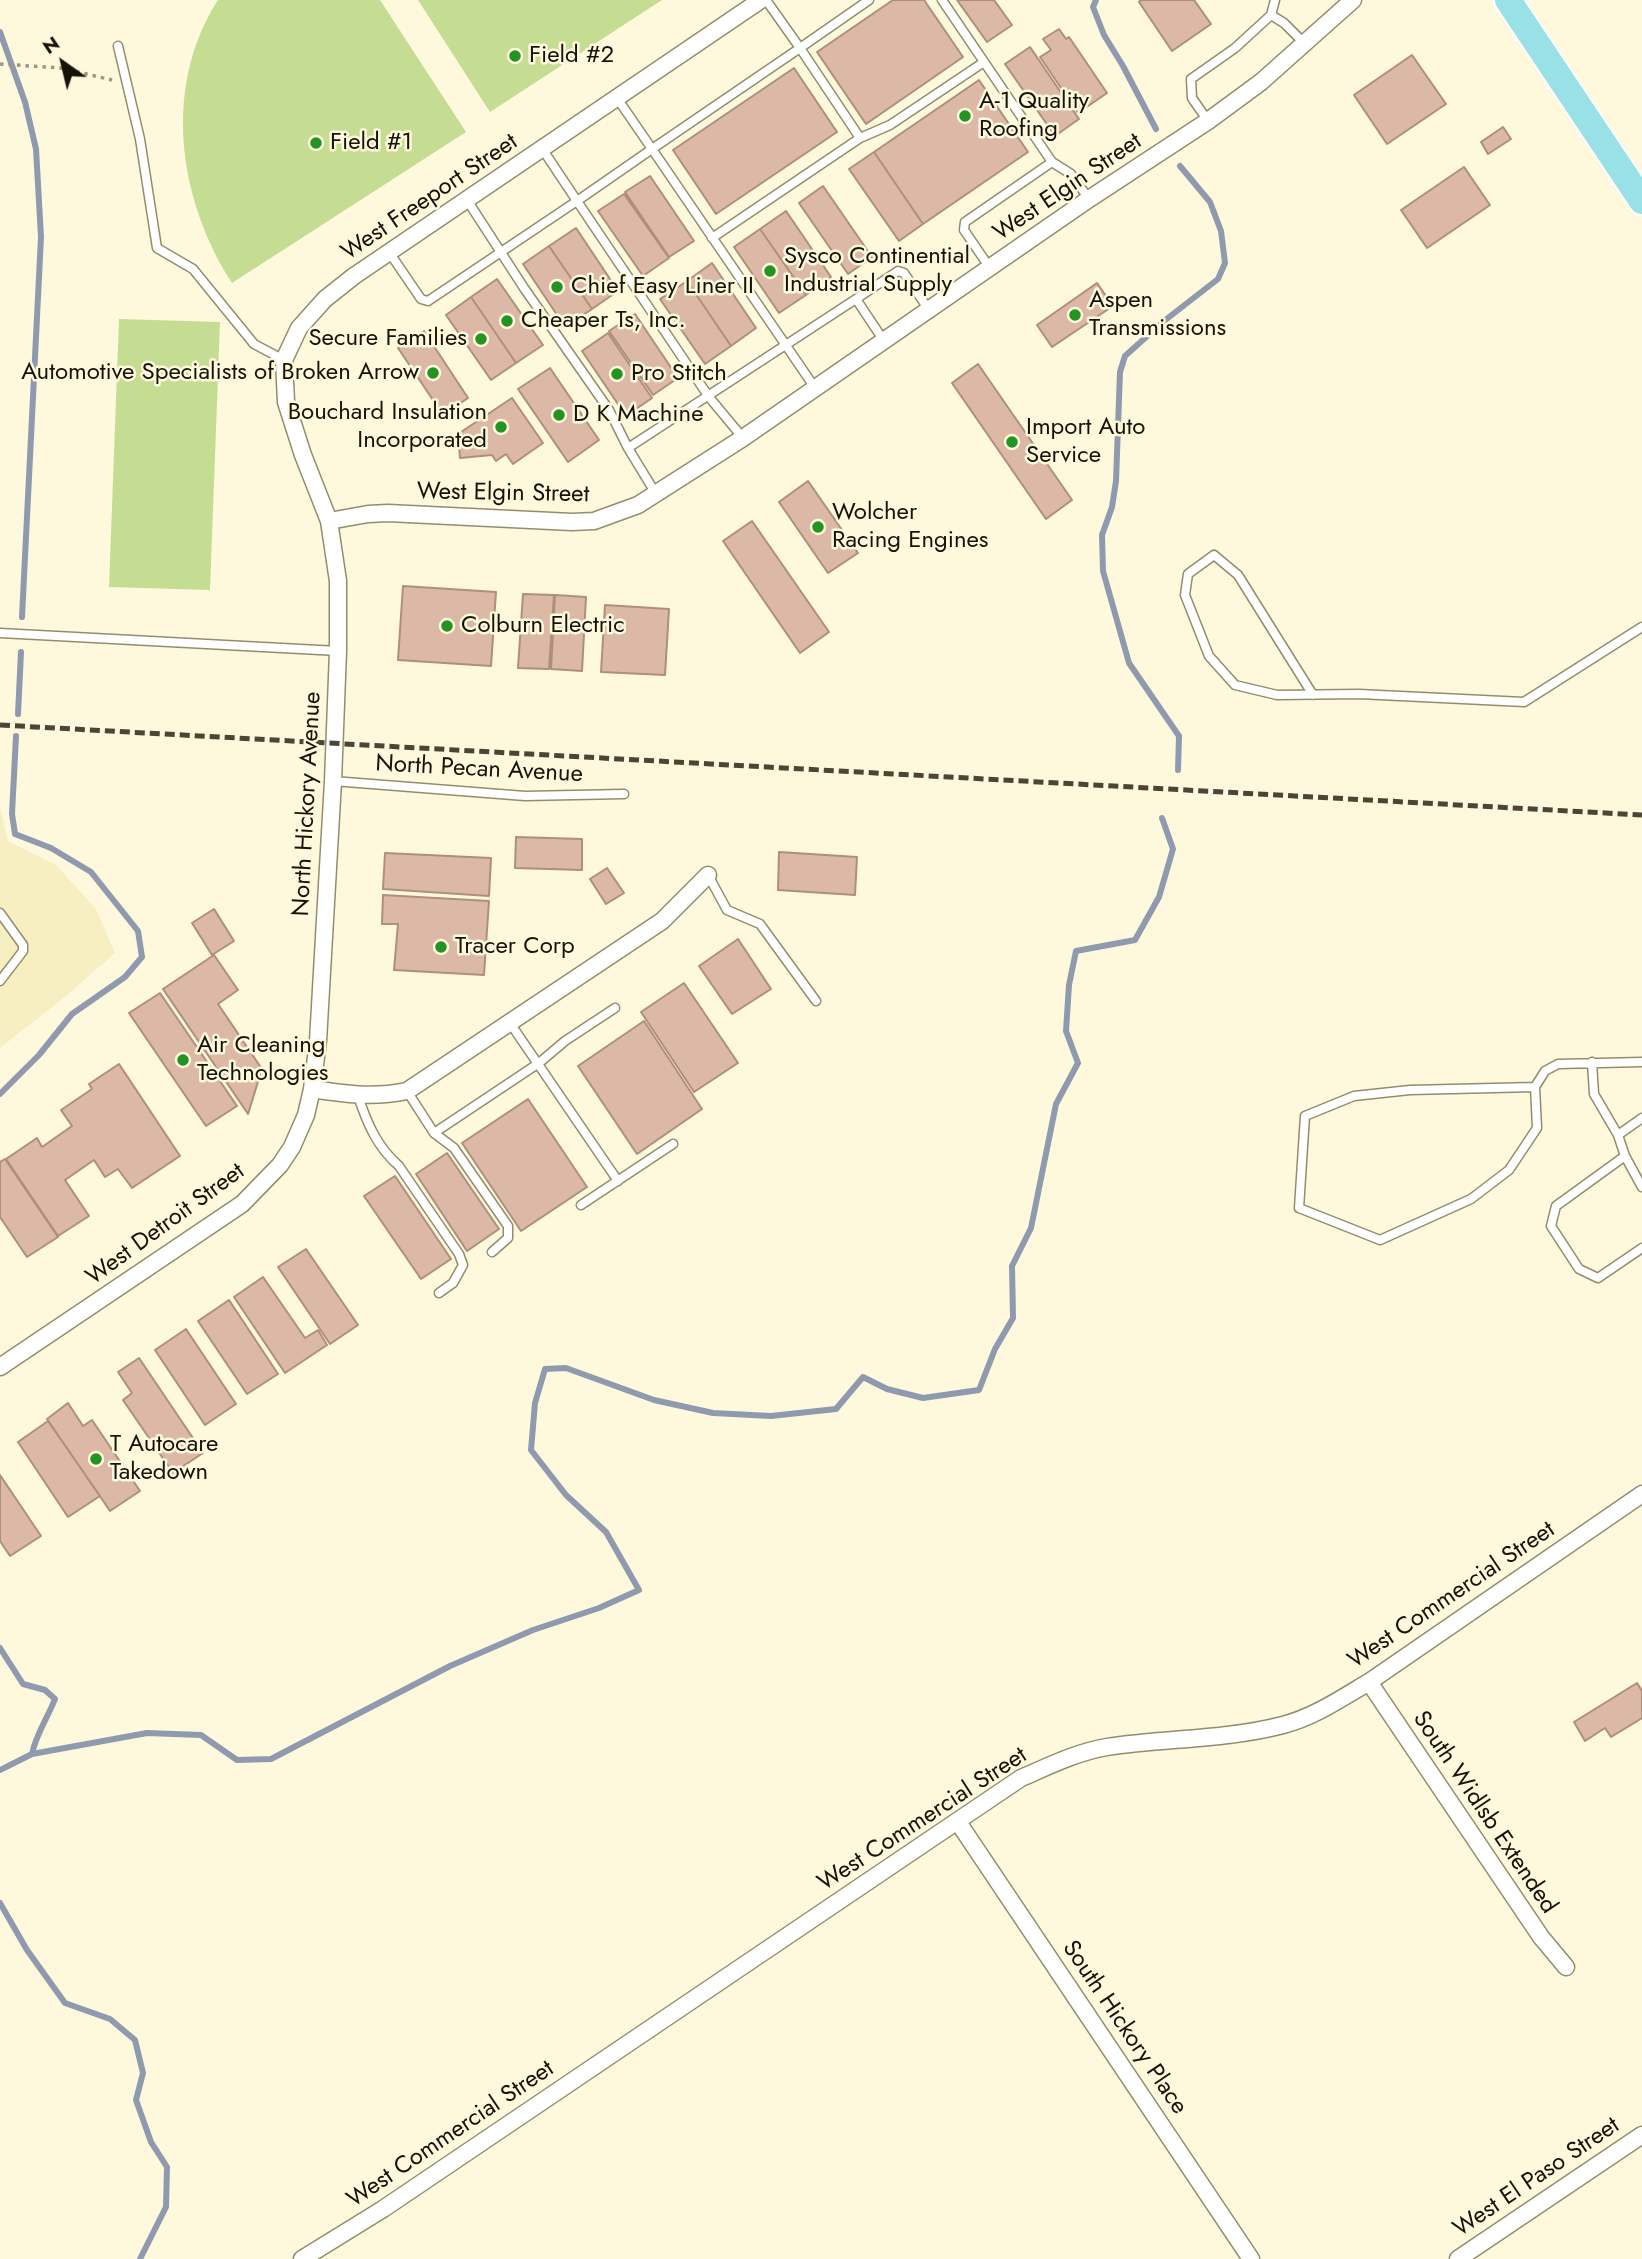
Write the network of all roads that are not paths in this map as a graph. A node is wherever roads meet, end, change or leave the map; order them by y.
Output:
1 (764, 0) edge
2 (869, 0) edge
3 (942, 0) edge
4 (1276, 0) edge
5 (1353, 0) edge
6 (1508, 0) edge
7 (1271, 15) junction
8 (1304, 43) junction
9 (118, 46) dead end
10 (800, 48) junction
11 (984, 62) junction
12 (617, 98) junction
13 (1208, 121) junction
14 (860, 138) junction
15 (652, 149) junction
16 (543, 150) junction
17 (1052, 162) junction
18 (467, 200) junction
19 (1089, 200) junction
20 (577, 201) junction
21 (1642, 201) edge
22 (712, 238) junction
23 (502, 251) junction
24 (389, 252) junction
25 (990, 268) junction
26 (856, 299) junction
27 (929, 310) junction
28 (884, 341) junction
29 (786, 346) junction
30 (284, 360) junction
31 (815, 388) junction
32 (709, 397) junction
33 (743, 439) junction
34 (628, 448) junction
35 (656, 494) junction
36 (329, 521) junction
37 (1642, 627) edge
38 (0, 632) edge
39 (338, 651) junction
40 (1313, 695) junction
41 (333, 781) junction
42 (624, 794) dead end
43 (708, 875) joint
44 (0, 913) edge
45 (0, 981) edge
46 (816, 1001) dead end
47 (615, 1008) dead end
48 (510, 1023) junction
49 (1592, 1062) junction
50 (1642, 1062) edge
51 (539, 1063) junction
52 (1535, 1087) junction
53 (312, 1089) junction
54 (407, 1091) junction
55 (358, 1096) junction
56 (1642, 1118) edge
57 (434, 1133) junction
58 (1618, 1135) junction
59 (673, 1144) dead end
60 (1625, 1156) junction
61 (618, 1181) junction
62 (1642, 1187) edge
63 (581, 1205) dead end
64 (1642, 1248) edge
65 (492, 1252) dead end
66 (439, 1293) dead end
67 (0, 1367) edge
68 (1642, 1494) edge
69 (1369, 1682) junction
70 (958, 1822) junction
71 (1566, 1967) dead end
72 (1642, 2135) edge
73 (302, 2259) edge
74 (1251, 2259) edge
75 (1458, 2259) edge

1 - 10 lane
1 - 12 street, West Freeport Street
2 - 10 lane
3 - 11 lane
4 - 7 lane
5 - 8 street, West Elgin Street
6 - 21 main road
7 - 8 lane
7 - 13 lane
8 - 13 street, West Elgin Street
9 - 30 lane
10 - 14 lane
10 - 15 lane
11 - 14 lane
11 - 17 lane
12 - 15 lane
12 - 16 street, West Freeport Street
13 - 19 street, West Elgin Street
14 - 22 lane
15 - 20 lane
15 - 22 lane
16 - 18 street, West Freeport Street
16 - 20 lane
17 - 19 lane
17 - 25 lane
18 - 23 lane
18 - 24 street, West Freeport Street
19 - 25 street, West Elgin Street
20 - 23 lane
20 - 32 lane
22 - 29 lane
23 - 24 lane
23 - 34 lane
24 - 30 street, West Freeport Street
25 - 27 street, West Elgin Street
26 - 27 lane
26 - 28 lane
26 - 29 lane
27 - 28 street, West Elgin Street
28 - 31 street, West Elgin Street
29 - 31 lane
29 - 32 lane
30 - 36 street, West Freeport Street
31 - 33 street, West Elgin Street
32 - 33 lane
32 - 34 lane
33 - 35 street, West Elgin Street
34 - 35 lane
35 - 36 street, West Elgin Street
36 - 39 street, North Hickory Avenue
37 - 40 lane
38 - 39 lane
39 - 41 street, North Hickory Avenue
40 - 40 lane
41 - 42 lane, North Pecan Avenue
41 - 53 street, North Hickory Avenue
43 - 46 lane
43 - 48 street
44 - 45 lane
47 - 51 lane
48 - 51 lane
48 - 54 street
49 - 50 lane
49 - 52 lane
49 - 58 lane
51 - 57 lane
51 - 61 lane
52 - 52 lane
53 - 55 street
53 - 67 street, West Detroit Street
54 - 55 street
54 - 57 lane
55 - 66 lane
56 - 58 lane
57 - 65 lane
58 - 60 lane
59 - 61 lane
60 - 62 lane
60 - 64 lane
61 - 63 lane
68 - 69 street, West Commercial Street
69 - 70 street, West Commercial Street
69 - 71 street, South Widlsb Extended
70 - 73 street, West Commercial Street
70 - 74 street, South Hickory Place
72 - 75 street, West El Paso Street

